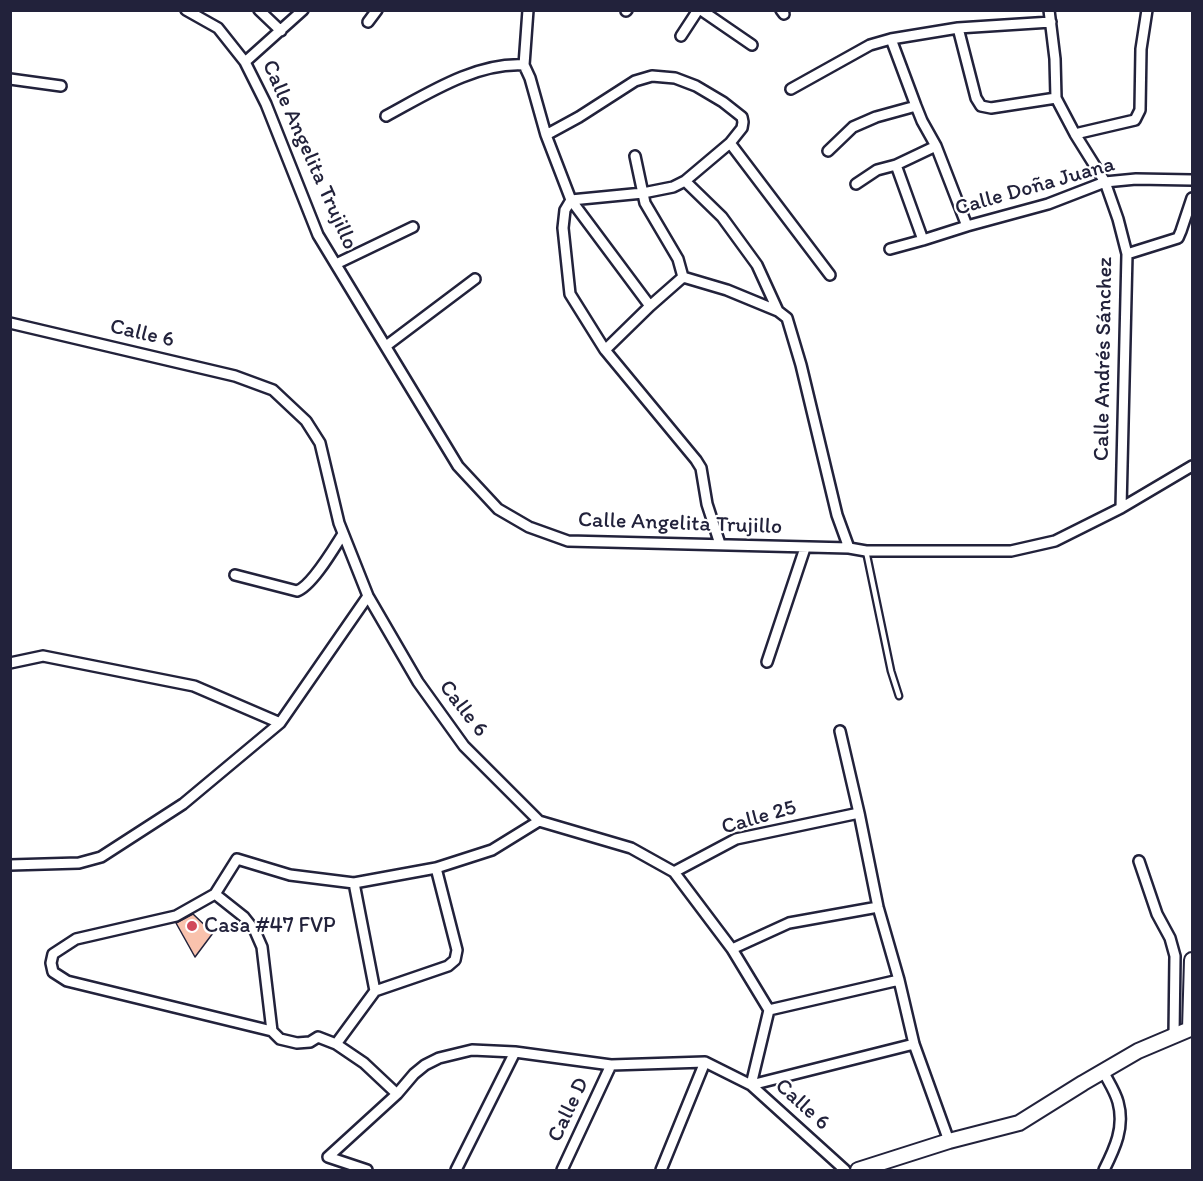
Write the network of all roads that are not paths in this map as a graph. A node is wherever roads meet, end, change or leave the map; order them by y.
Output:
1 (186, 10) edge
2 (259, 10) edge
3 (303, 10) edge
4 (377, 10) edge
5 (528, 10) edge
6 (700, 10) edge
7 (1147, 10) edge
8 (1049, 11) edge
9 (368, 22) dead end
10 (1051, 22) junction
11 (958, 28) junction
12 (281, 31) junction
13 (681, 36) dead end
14 (891, 39) junction
15 (752, 45) dead end
16 (245, 62) junction
17 (524, 64) junction
18 (10, 79) edge
19 (60, 86) dead end
20 (791, 89) dead end
21 (1056, 98) junction
22 (916, 106) junction
23 (386, 116) dead end
24 (1075, 134) junction
25 (546, 135) junction
26 (730, 144) junction
27 (936, 146) junction
28 (828, 150) dead end
29 (635, 156) dead end
30 (896, 165) junction
31 (1192, 180) edge
32 (685, 181) junction
33 (1105, 182) junction
34 (856, 184) dead end
35 (643, 193) junction
36 (1192, 198) edge
37 (571, 200) junction
38 (413, 226) dead end
39 (967, 226) junction
40 (923, 240) junction
41 (890, 249) dead end
42 (1127, 254) junction
43 (336, 264) junction
44 (830, 275) dead end
45 (683, 277) junction
46 (475, 279) dead end
47 (650, 306) junction
48 (778, 310) junction
49 (10, 323) edge
50 (386, 346) junction
51 (605, 350) junction
52 (1192, 466) edge
53 (1121, 508) junction
54 (343, 534) junction
55 (720, 544) junction
56 (805, 548) junction
57 (849, 548) junction
58 (866, 551) junction
59 (236, 575) dead end
60 (368, 596) junction
61 (767, 662) dead end
62 (10, 663) edge
63 (899, 696) dead end
64 (280, 723) junction
65 (840, 732) dead end
66 (859, 813) junction
67 (539, 821) junction
68 (1139, 861) dead end
69 (10, 865) edge
70 (436, 868) junction
71 (674, 872) junction
72 (354, 884) junction
73 (215, 894) junction
74 (878, 907) junction
75 (732, 949) junction
76 (1192, 960) edge
77 (899, 980) junction
78 (375, 991) junction
79 (769, 1010) junction
80 (272, 1031) junction
81 (1191, 1031) edge
82 (1174, 1036) junction
83 (336, 1044) junction
84 (914, 1044) junction
85 (516, 1052) junction
86 (705, 1062) junction
87 (611, 1065) junction
88 (1103, 1071) junction
89 (751, 1085) junction
90 (397, 1094) junction
91 (949, 1141) junction
92 (367, 1170) edge
93 (456, 1170) edge
94 (562, 1170) edge
95 (661, 1170) edge
96 (845, 1170) edge
97 (858, 1170) edge
98 (1104, 1170) edge

1 - 16 street, Calle Angelita Trujillo
2 - 12 street
3 - 12 street
4 - 9 street
5 - 17 street
6 - 13 street
6 - 15 street
7 - 24 street
8 - 10 street, Calle Andrés Sánchez
10 - 11 street
10 - 21 street, Calle Andrés Sánchez
11 - 14 street
11 - 21 street
12 - 16 street
14 - 20 street
14 - 22 street
16 - 43 street, Calle Angelita Trujillo
17 - 23 street
17 - 25 street
18 - 19 street
21 - 24 street, Calle Andrés Sánchez
22 - 27 street
22 - 28 street
24 - 33 street, Calle Andrés Sánchez
25 - 26 street
25 - 37 street
26 - 32 street
26 - 44 street
27 - 30 street
27 - 39 street
29 - 35 street
30 - 34 street
30 - 40 street
31 - 33 street, Calle Doña Juana
32 - 35 street
32 - 48 street
33 - 39 street, Calle Doña Juana
33 - 42 street, Calle Andrés Sánchez
35 - 37 street
35 - 45 street
36 - 42 street
37 - 47 street
37 - 51 street
38 - 43 street
39 - 40 street, Calle Doña Juana
40 - 41 street, Calle Doña Juana
42 - 53 street, Calle Andrés Sánchez
43 - 50 street, Calle Angelita Trujillo
45 - 47 street
45 - 48 street
46 - 50 street
47 - 51 street
48 - 57 street
49 - 54 street, Calle 6
50 - 55 street, Calle Angelita Trujillo
51 - 55 street
52 - 53 street, Calle Angelita Trujillo
53 - 58 street, Calle Angelita Trujillo
54 - 59 street
54 - 60 street, Calle 6
55 - 56 street, Calle Angelita Trujillo
56 - 57 street, Calle Angelita Trujillo
56 - 61 street
57 - 58 street, Calle Angelita Trujillo
58 - 63 lane
60 - 64 street
60 - 67 street, Calle 6
62 - 64 street
64 - 69 street
65 - 66 street
66 - 71 street, Calle 25
66 - 74 street
67 - 70 street
67 - 71 street, Calle 6
68 - 82 street
70 - 72 street
70 - 78 street
71 - 75 street, Calle 6
72 - 73 street
72 - 78 street
73 - 80 street
73 - 80 street
74 - 75 street
74 - 77 street
75 - 79 street, Calle 6
76 - 81 main road
77 - 79 street
77 - 84 street
78 - 83 street
79 - 89 street, Calle 6
80 - 83 street
81 - 82 main road
82 - 88 main road
83 - 90 street
84 - 89 street
84 - 91 street
85 - 87 street
85 - 90 street
85 - 93 street
86 - 87 street
86 - 89 street
86 - 95 street
87 - 94 street, Calle D
88 - 91 main road
88 - 98 street
89 - 96 street, Calle 6
90 - 92 street
91 - 97 main road

